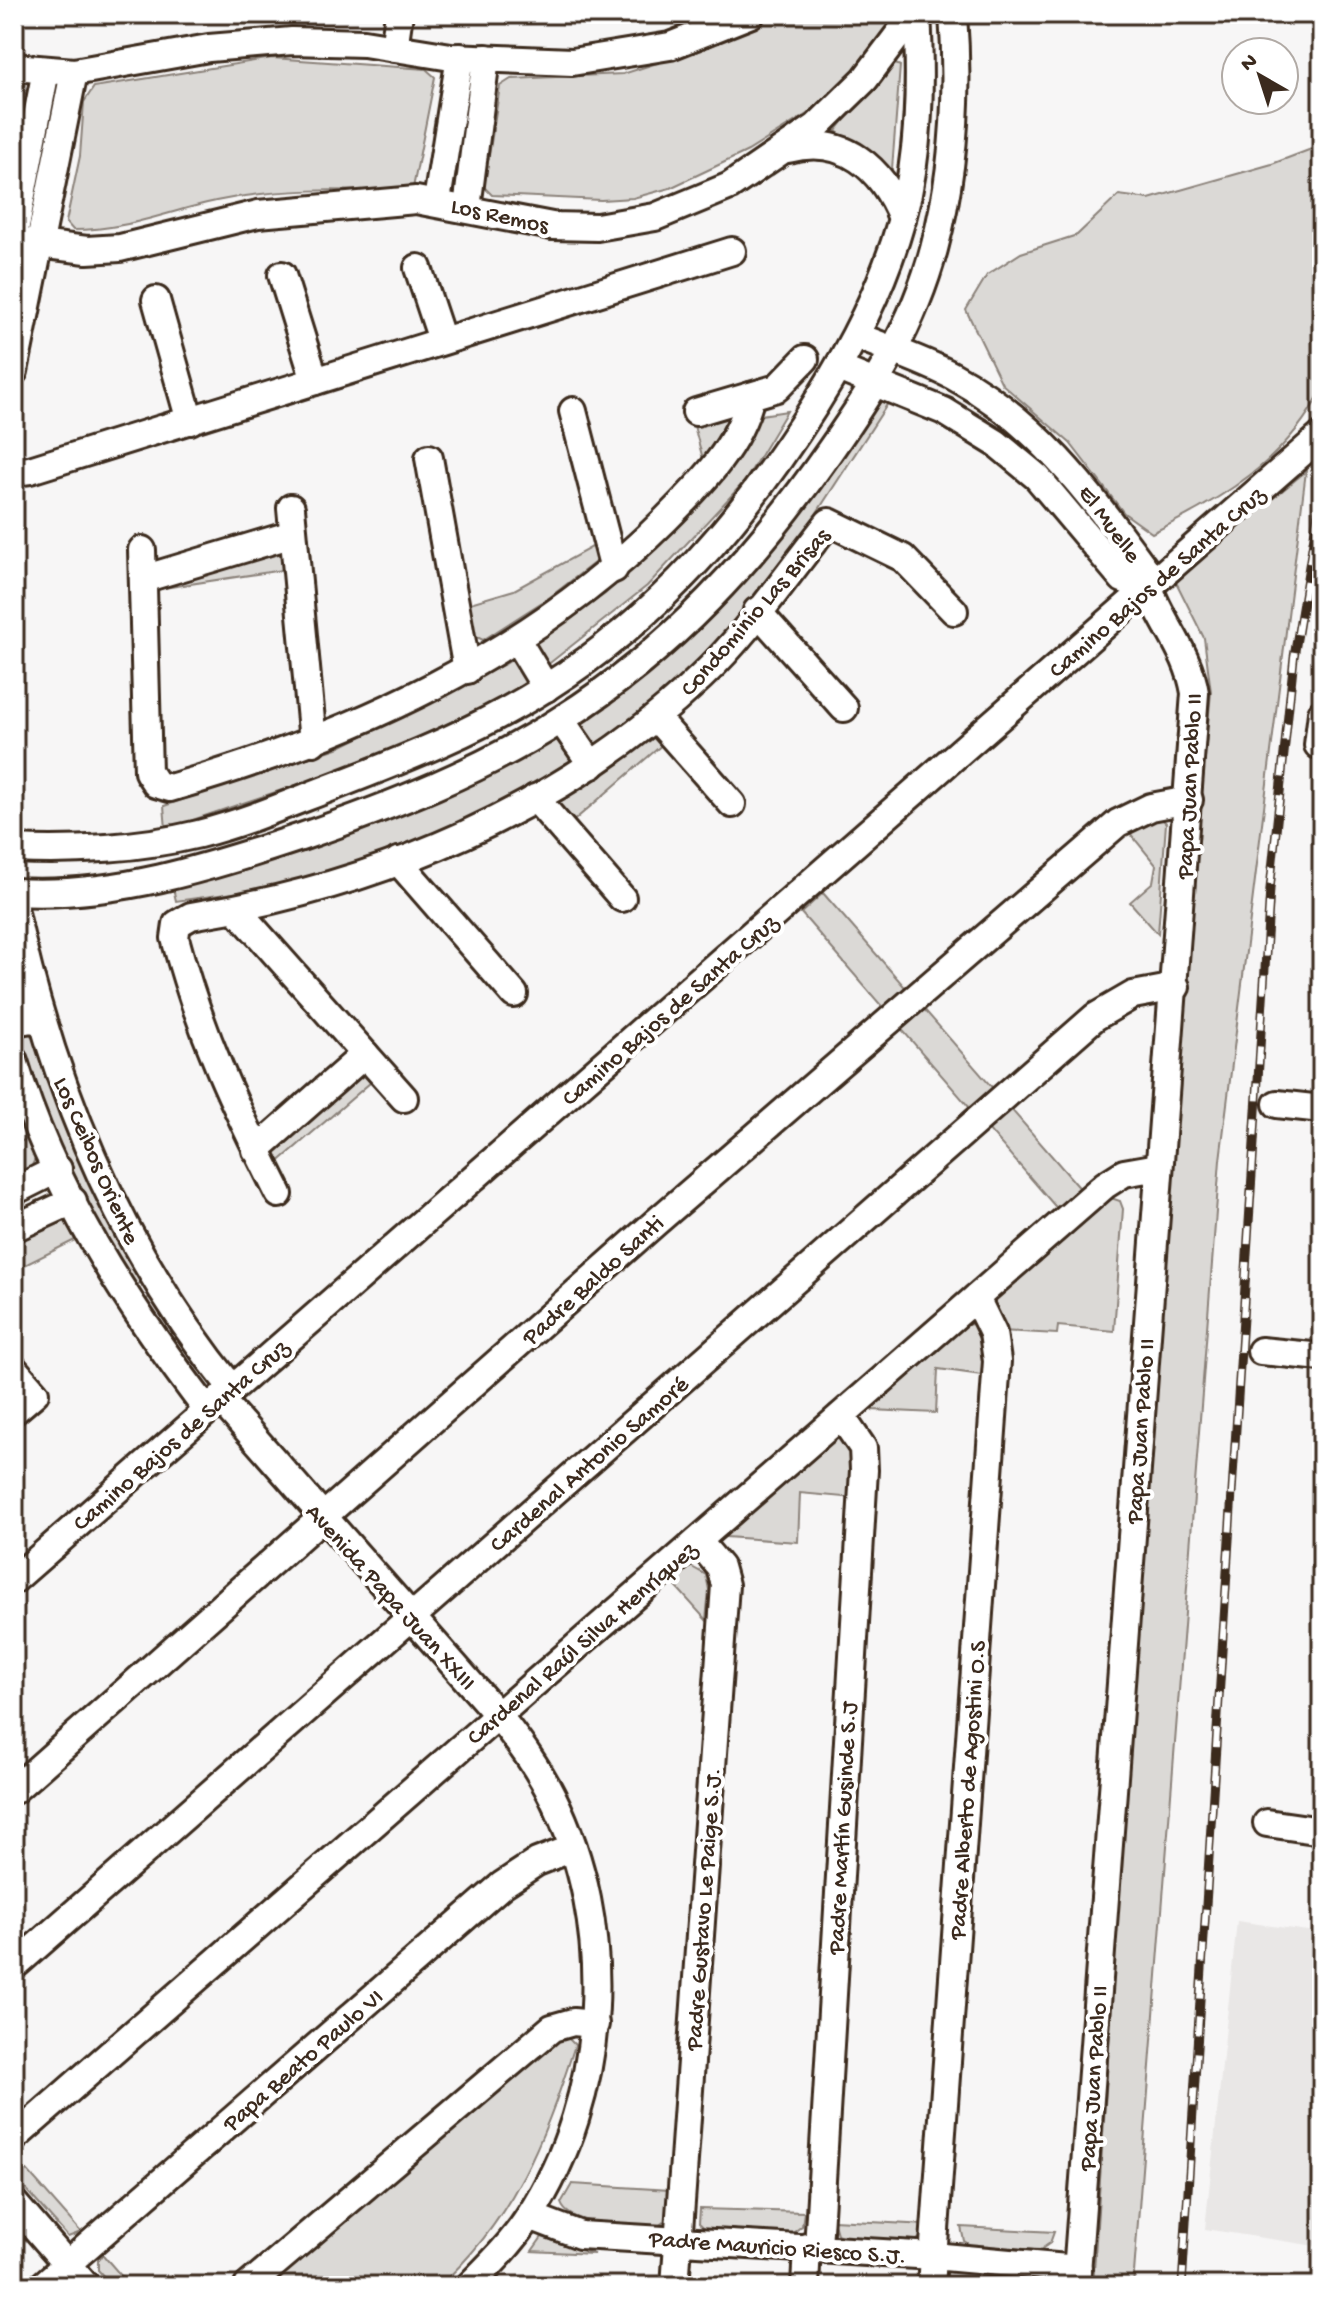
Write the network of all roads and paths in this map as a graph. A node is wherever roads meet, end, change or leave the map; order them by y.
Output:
1 (399, 14) edge
2 (751, 14) edge
3 (916, 14) edge
4 (953, 14) edge
5 (394, 48) junction
6 (473, 58) junction
7 (14, 67) edge
8 (46, 70) junction
9 (74, 72) junction
10 (785, 150) junction
11 (437, 201) junction
12 (467, 208) junction
13 (902, 218) junction
14 (22, 241) edge
15 (732, 251) dead end
16 (418, 268) dead end
17 (282, 275) dead end
18 (156, 300) dead end
19 (857, 336) junction
20 (442, 340) junction
21 (894, 351) junction
22 (805, 359) dead end
23 (838, 368) junction
24 (14, 371) edge
25 (315, 381) junction
26 (879, 382) junction
27 (751, 396) junction
28 (573, 411) dead end
29 (696, 412) dead end
30 (190, 421) junction
31 (1322, 435) edge
32 (429, 458) dead end
33 (14, 472) edge
34 (765, 480) junction
35 (793, 502) junction
36 (142, 550) dead end
37 (614, 569) junction
38 (143, 579) junction
39 (1148, 588) junction
40 (757, 611) junction
41 (954, 611) dead end
42 (517, 640) junction
43 (467, 670) junction
44 (546, 688) junction
45 (844, 708) dead end
46 (1322, 713) edge
47 (656, 718) junction
48 (561, 720) junction
49 (313, 742) junction
50 (1320, 744) edge
51 (433, 747) junction
52 (592, 765) junction
53 (447, 781) junction
54 (535, 798) junction
55 (1189, 800) junction
56 (732, 804) dead end
57 (14, 849) edge
58 (398, 861) junction
59 (14, 892) edge
60 (622, 898) dead end
61 (14, 908) edge
62 (236, 909) junction
63 (1176, 987) junction
64 (514, 994) dead end
65 (14, 1022) edge
66 (42, 1022) junction
67 (365, 1054) junction
68 (14, 1061) edge
69 (404, 1098) dead end
70 (1277, 1104) dead end
71 (1322, 1109) edge
72 (256, 1150) junction
73 (1158, 1167) junction
74 (58, 1169) junction
75 (14, 1191) edge
76 (279, 1194) dead end
77 (73, 1201) junction
78 (15, 1224) edge
79 (152, 1276) junction
80 (124, 1292) junction
81 (976, 1298) junction
82 (1261, 1351) dead end
83 (1322, 1357) edge
84 (14, 1369) edge
85 (220, 1399) junction
86 (14, 1411) edge
87 (841, 1416) junction
88 (323, 1519) junction
89 (698, 1541) junction
90 (14, 1580) edge
91 (411, 1618) junction
92 (498, 1715) junction
93 (14, 1790) edge
94 (1267, 1823) dead end
95 (1322, 1831) edge
96 (573, 1848) junction
97 (14, 1966) edge
98 (595, 2024) junction
99 (14, 2138) edge
100 (14, 2203) edge
101 (530, 2216) junction
102 (678, 2239) junction
103 (813, 2248) junction
104 (933, 2256) junction
105 (67, 2264) junction
106 (1077, 2277) edge
107 (479, 2283) edge
108 (42, 2286) edge
109 (86, 2286) edge
110 (248, 2286) edge
111 (675, 2286) edge
112 (805, 2286) edge
113 (931, 2286) edge

1 - 5 street
2 - 6 street
3 - 10 street, Los Remos
3 - 13 street
4 - 21 street
5 - 6 street
5 - 9 street
6 - 11 street
6 - 12 street
7 - 8 street
8 - 9 street
8 - 14 street
9 - 14 street
10 - 12 street, Los Remos
10 - 13 street
11 - 12 street, Los Remos
11 - 14 street, Los Remos
13 - 19 street
14 - 24 street
15 - 20 street
16 - 20 street
17 - 25 street
18 - 30 street
19 - 21 street, El Muelle
19 - 23 street
20 - 25 street
21 - 26 street
21 - 39 street, El Muelle
22 - 27 street
23 - 26 street, El Muelle
23 - 34 street
25 - 30 street
26 - 35 street
26 - 39 street, El Muelle
27 - 29 street
27 - 37 street
28 - 37 street
30 - 33 street
31 - 39 street, Camino Bajos de Santa Cruz
32 - 43 street
34 - 35 street
34 - 44 street
35 - 48 street
36 - 38 street
37 - 42 street
38 - 49 street
38 - 49 street
39 - 55 street, Papa Juan Pablo II
39 - 85 street, Camino Bajos de Santa Cruz
40 - 41 street, Condominio Las Brisas
40 - 45 street
40 - 47 street, Condominio Las Brisas
42 - 43 street
42 - 44 street
43 - 49 street
44 - 51 street
46 - 50 street
47 - 52 street, Condominio Las Brisas
47 - 56 street
48 - 52 street
48 - 53 street
51 - 53 street
51 - 57 street
52 - 54 street, Condominio Las Brisas
53 - 59 street
54 - 58 street, Condominio Las Brisas
54 - 60 street
55 - 63 street, Papa Juan Pablo II
55 - 88 street, Padre Baldo Santi
58 - 62 street, Condominio Las Brisas
58 - 64 street
61 - 66 street, Los Ceibos Oriente
62 - 67 street
62 - 72 street, Condominio Las Brisas
63 - 73 street, Papa Juan Pablo II
63 - 91 street, Cardenal Antonio Samoré
65 - 66 street
66 - 79 street, Los Ceibos Oriente
67 - 69 street
67 - 72 street
68 - 74 street
70 - 71 street
72 - 76 street, Condominio Las Brisas
73 - 81 street, Cardenal Raúl Silva Henríquez
73 - 106 street, Papa Juan Pablo II
74 - 75 street
74 - 77 street
77 - 78 street
77 - 80 street
79 - 80 street
79 - 85 street, Los Ceibos Oriente
80 - 85 street
81 - 87 street, Cardenal Raúl Silva Henríquez
81 - 104 street, Padre Alberto de Agostini O.S
82 - 83 street
84 - 86 street
85 - 88 street, Avenida Papa Juan XXIII
85 - 90 street, Camino Bajos de Santa Cruz
87 - 89 street, Cardenal Raúl Silva Henríquez
87 - 103 street, Padre Martín Gusinde S.J
88 - 91 street, Avenida Papa Juan XXIII
88 - 93 street, Padre Baldo Santi
89 - 92 street, Cardenal Raúl Silva Henríquez
89 - 102 street, Padre Gustavo Le Paige S.J.
91 - 92 street, Avenida Papa Juan XXIII
91 - 97 street, Cardenal Antonio Samoré
92 - 96 street, Avenida Papa Juan XXIII
92 - 99 street, Cardenal Raúl Silva Henríquez
94 - 95 street
96 - 98 street, Avenida Papa Juan XXIII
96 - 105 street, Papa Beato Paulo VI
98 - 101 street, Avenida Papa Juan XXIII
98 - 110 street
100 - 105 street
101 - 102 street, Padre Mauricio Riesco S.J.
101 - 107 street, Avenida Papa Juan XXIII
102 - 103 street, Padre Mauricio Riesco S.J.
102 - 111 street, Padre Gustavo Le Paige S.J.
103 - 104 street, Padre Mauricio Riesco S.J.
103 - 112 street, Padre Martín Gusinde S.J
104 - 106 street, Padre Mauricio Riesco S.J.
104 - 113 street, Padre Alberto de Agostini O.S
105 - 108 street, Papa Beato Paulo VI
105 - 109 street

